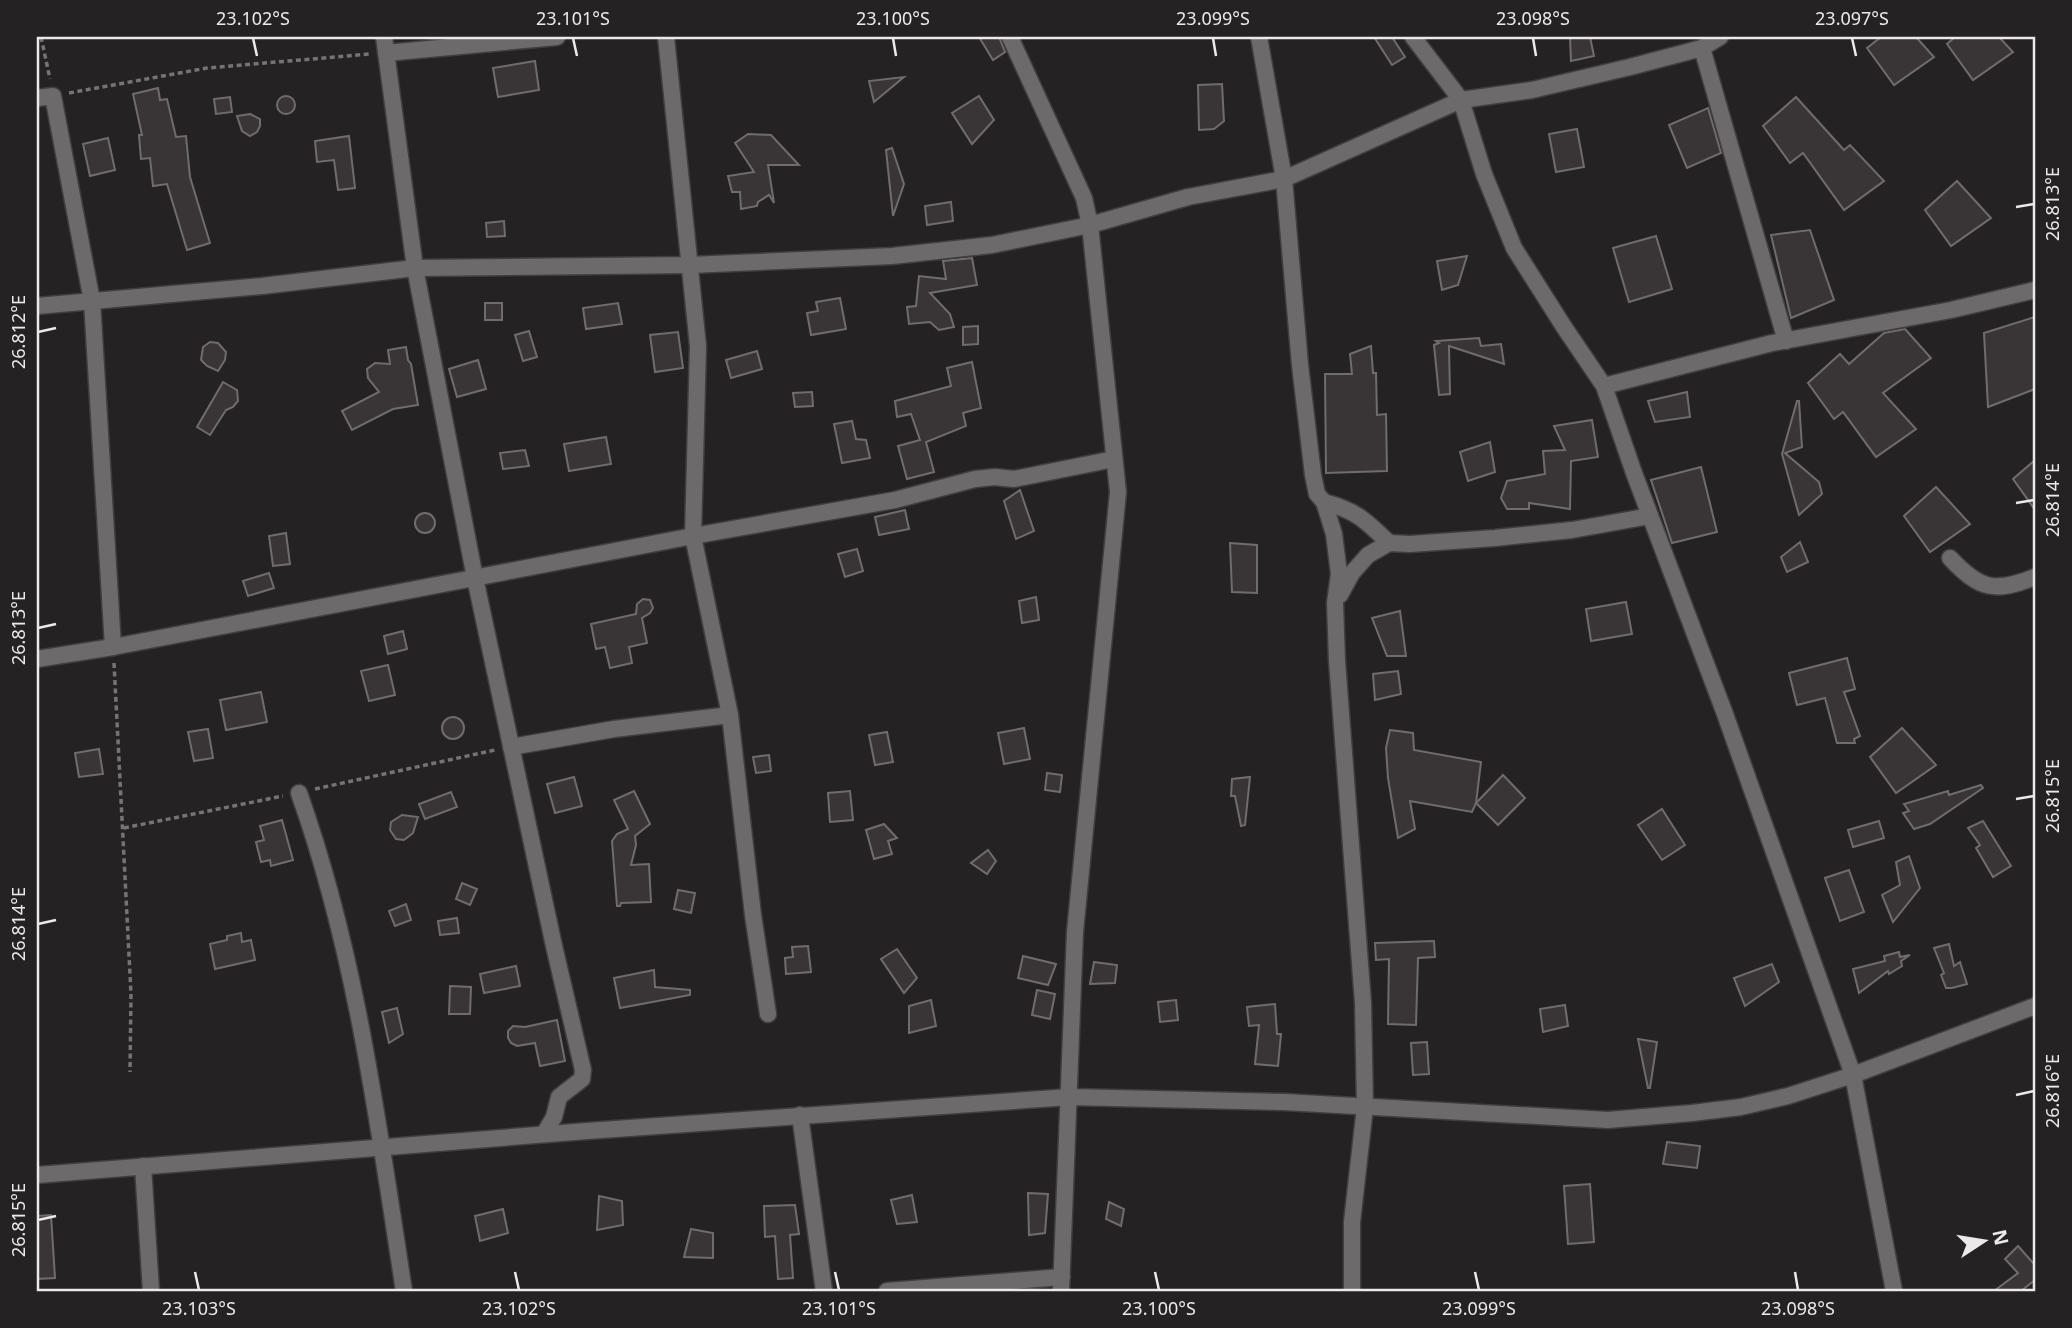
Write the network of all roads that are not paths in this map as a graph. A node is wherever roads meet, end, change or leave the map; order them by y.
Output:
1 (557, 37) edge
2 (666, 37) edge
3 (1010, 37) edge
4 (1259, 37) edge
5 (1413, 37) edge
6 (1720, 37) edge
7 (385, 45) edge
8 (1702, 48) junction
9 (37, 99) edge
10 (1461, 100) junction
11 (1284, 179) junction
12 (1090, 225) junction
13 (690, 265) junction
14 (415, 268) junction
15 (2035, 290) edge
16 (93, 301) junction
17 (37, 306) edge
18 (1786, 341) junction
19 (1604, 386) junction
20 (1114, 459) junction
21 (1324, 502) junction
22 (1650, 516) junction
23 (693, 536) junction
24 (1389, 543) junction
25 (1950, 558) dead end
26 (2035, 577) edge
27 (475, 578) junction
28 (1335, 603) junction
29 (113, 647) junction
30 (37, 659) edge
31 (730, 715) junction
32 (511, 747) junction
33 (299, 793) dead end
34 (2035, 1006) edge
35 (768, 1014) dead end
36 (1853, 1075) junction
37 (1070, 1097) junction
38 (1365, 1107) junction
39 (800, 1115) junction
40 (544, 1134) junction
41 (382, 1146) junction
42 (143, 1166) junction
43 (37, 1175) edge
44 (1062, 1284) edge
45 (151, 1291) edge
46 (404, 1291) edge
47 (824, 1291) edge
48 (887, 1291) edge
49 (1352, 1291) edge
50 (1894, 1291) edge

1 - 7 street
2 - 13 street
3 - 12 street
4 - 11 street
5 - 10 street
6 - 8 street
7 - 14 street
8 - 10 street
8 - 18 street
9 - 16 street
10 - 11 street
10 - 19 street
11 - 12 street
11 - 21 street
12 - 13 street
12 - 20 street
13 - 14 street
13 - 23 street
14 - 16 street
14 - 27 street
15 - 18 street
16 - 17 street
16 - 29 street
18 - 19 street
19 - 22 street
20 - 23 street
20 - 37 street
21 - 24 street
21 - 28 street
22 - 24 street
22 - 36 street
23 - 27 street
23 - 31 street
24 - 28 street
25 - 26 street
27 - 29 street
27 - 32 street
28 - 38 street
29 - 30 street
31 - 32 street
31 - 35 street
32 - 40 street
33 - 41 street
34 - 36 street
36 - 38 street
36 - 50 street
37 - 38 street
37 - 39 street
37 - 44 street
38 - 49 street
39 - 40 street
39 - 47 street
40 - 41 street
41 - 42 street
41 - 46 street
42 - 43 street
42 - 45 street
44 - 48 street

